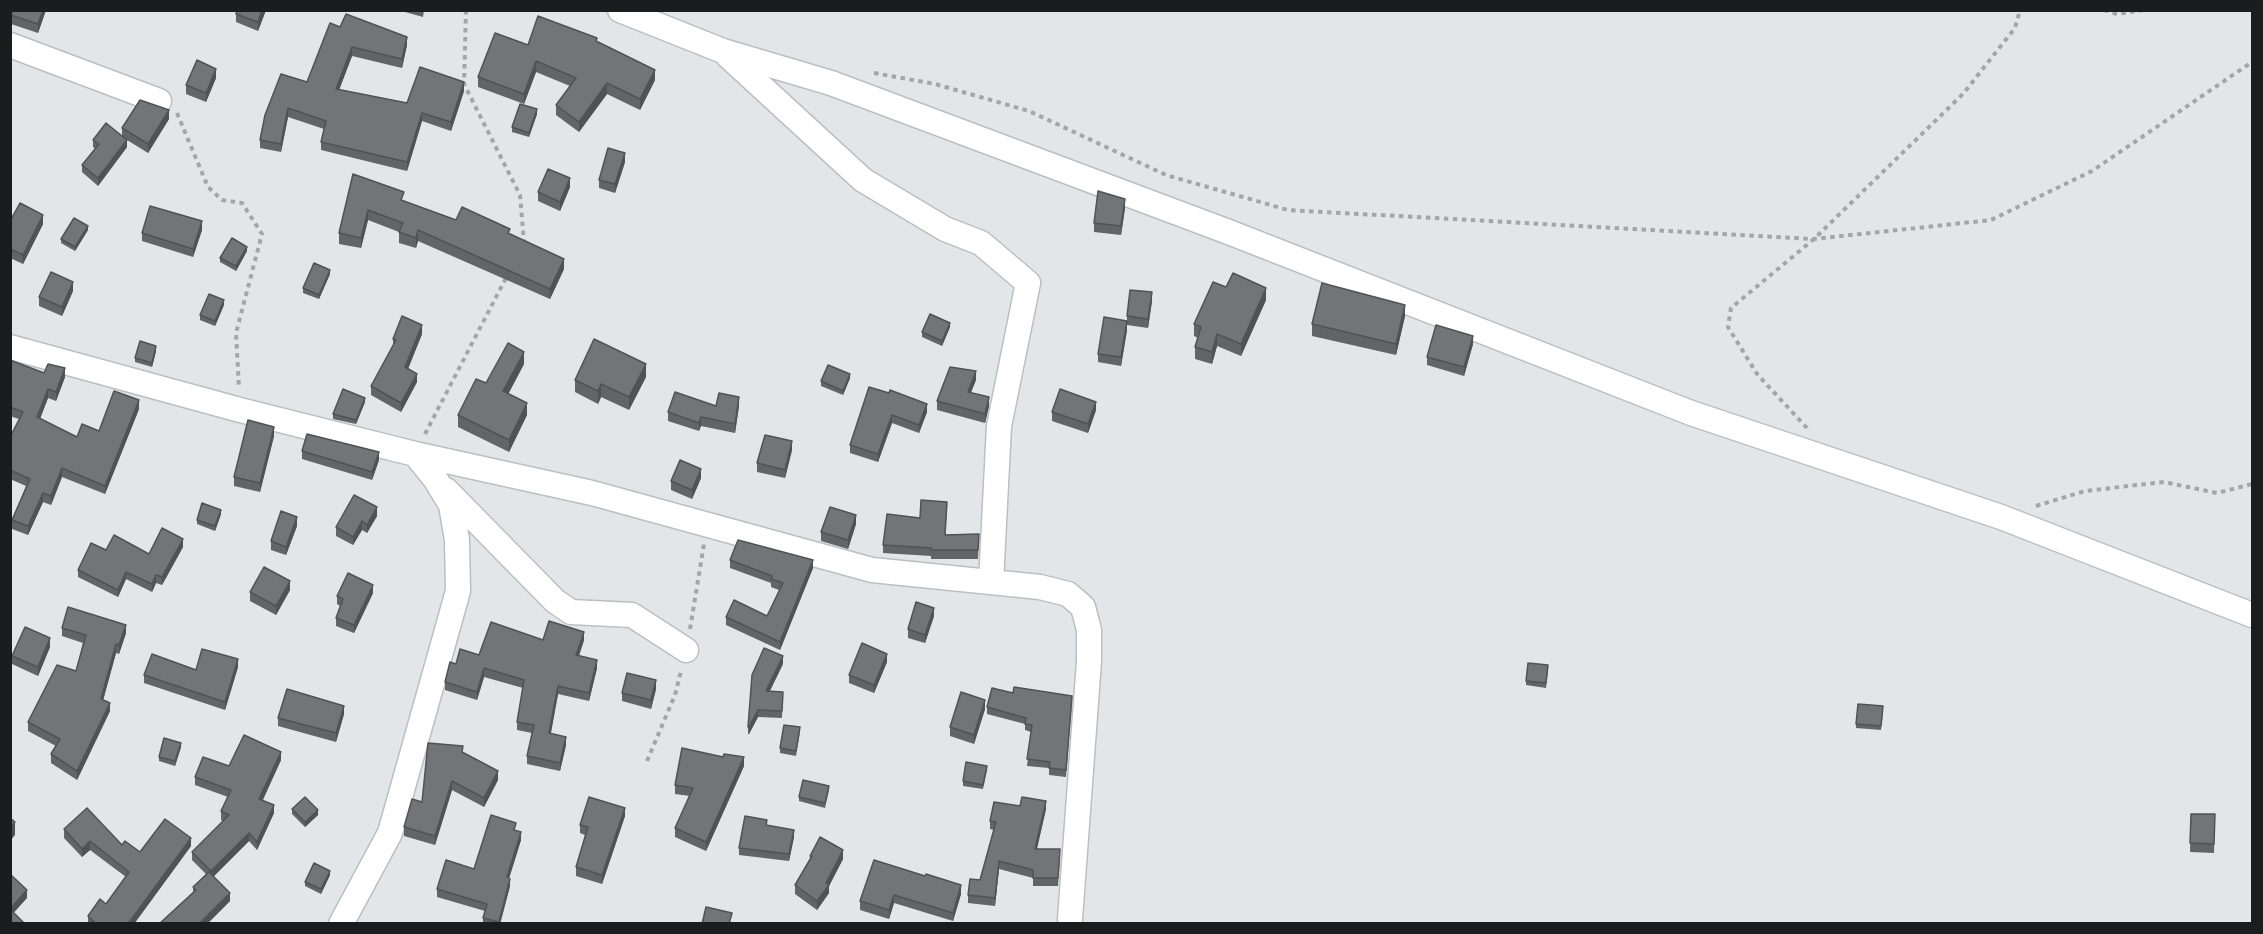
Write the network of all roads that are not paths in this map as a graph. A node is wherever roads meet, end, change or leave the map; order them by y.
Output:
1 (620, 10) edge
2 (10, 45) edge
3 (723, 51) junction
4 (159, 101) road end
5 (10, 347) edge
6 (415, 454) junction
7 (436, 480) junction
8 (991, 582) junction
9 (2253, 615) edge
10 (686, 650) dead end
11 (1070, 919) dead end
12 (341, 924) edge

1 - 3 street
2 - 4 street
3 - 8 street
3 - 9 street
5 - 6 street
6 - 7 street
6 - 8 street
7 - 10 street
7 - 12 street
8 - 11 street

